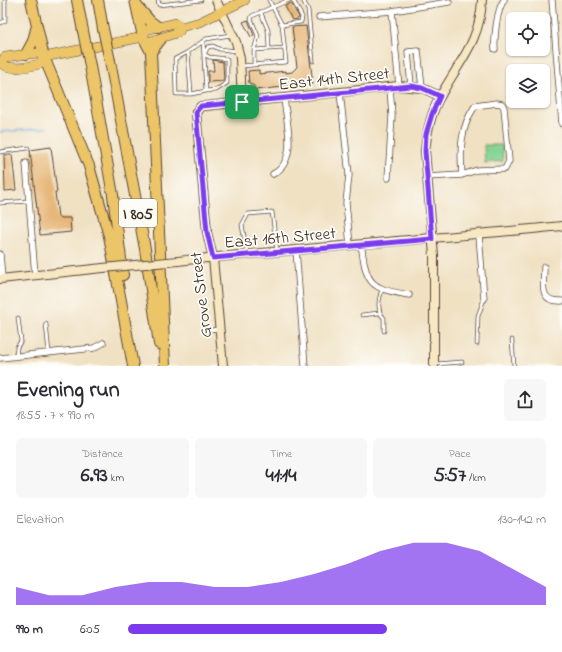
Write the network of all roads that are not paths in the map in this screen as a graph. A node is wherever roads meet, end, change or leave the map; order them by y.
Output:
1 (5, 0) edge
2 (31, 0) edge
3 (77, 0) edge
4 (98, 0) edge
5 (158, 0) edge
6 (201, 0) edge
7 (216, 0) edge
8 (270, 0) edge
9 (289, 0) edge
10 (293, 0) edge
11 (303, 0) edge
12 (482, 0) edge
13 (504, 0) edge
14 (552, 0) edge
15 (239, 1) edge
16 (136, 2) edge
17 (449, 2) dead end
18 (273, 7) junction
19 (220, 11) junction
20 (392, 11) junction
21 (261, 13) junction
22 (319, 17) dead end
23 (0, 23) edge
24 (282, 25) junction
25 (37, 27) junction
26 (158, 27) junction
27 (181, 27) junction
28 (232, 34) junction
29 (143, 37) junction
30 (161, 39) junction
31 (203, 41) junction
32 (284, 48) junction
33 (269, 49) junction
34 (496, 49) dead end
35 (254, 50) junction
36 (238, 51) junction
37 (151, 52) junction
38 (188, 52) junction
39 (26, 54) junction
40 (204, 54) junction
41 (44, 57) junction
42 (313, 61) dead end
43 (0, 63) edge
44 (254, 65) junction
45 (240, 66) junction
46 (399, 86) junction
47 (411, 86) junction
48 (390, 87) junction
49 (422, 88) junction
50 (206, 91) junction
51 (340, 92) junction
52 (190, 94) junction
53 (561, 94) edge
54 (440, 96) junction
55 (284, 98) junction
56 (242, 102) junction
57 (205, 106) joint
58 (562, 124) edge
59 (28, 148) dead end
60 (0, 152) edge
61 (26, 163) dead end
62 (273, 174) dead end
63 (462, 175) junction
64 (427, 177) junction
65 (388, 178) dead end
66 (28, 201) junction
67 (0, 203) edge
68 (562, 226) edge
69 (479, 234) junction
70 (432, 239) junction
71 (361, 244) junction
72 (350, 245) junction
73 (296, 250) junction
74 (277, 252) junction
75 (0, 254) edge
76 (247, 255) junction
77 (213, 258) junction
78 (544, 267) dead end
79 (35, 275) junction
80 (1, 279) edge
81 (382, 290) junction
82 (409, 295) dead end
83 (484, 299) joint
84 (562, 301) edge
85 (379, 314) junction
86 (362, 316) dead end
87 (18, 318) dead end
88 (46, 324) dead end
89 (219, 328) junction
90 (204, 331) dead end
91 (384, 331) dead end
92 (512, 340) dead end
93 (103, 343) dead end
94 (477, 344) dead end
95 (49, 353) junction
96 (16, 357) junction
97 (0, 358) edge
98 (462, 362) dead end
99 (434, 365) edge
100 (134, 366) edge
101 (162, 366) edge
102 (165, 366) edge
103 (223, 366) edge
104 (304, 366) edge
105 (514, 366) edge

1 - 23 lane
2 - 25 highway
3 - 100 highway, I 805, bridge
4 - 101 highway, I 805, bridge
5 - 6 lane
7 - 19 street
8 - 18 lane
9 - 18 lane
10 - 24 lane
11 - 42 lane
12 - 54 street
13 - 34 street
14 - 53 street
15 - 19 main road
16 - 26 highway
16 - 29 highway
17 - 20 street
18 - 21 lane
18 - 24 lane
19 - 27 main road
19 - 28 street
20 - 22 street
20 - 46 street
21 - 33 lane
21 - 35 lane
24 - 32 lane
25 - 39 highway
25 - 41 highway
26 - 27 main road
26 - 29 main road
27 - 30 main road
28 - 31 lane
28 - 36 street
29 - 30 main road
29 - 37 highway
29 - 41 main road
30 - 37 highway
31 - 38 lane
31 - 40 lane
32 - 33 lane
32 - 44 lane
33 - 35 lane
35 - 44 lane
36 - 40 lane
36 - 45 street
37 - 102 highway
38 - 52 lane
38 - 52 lane
39 - 41 main road
39 - 43 main road
40 - 50 lane
40 - 50 lane
41 - 43 main road
41 - 100 highway
44 - 45 lane
45 - 56 street
46 - 47 street, East 14th Street
46 - 48 street, East 14th Street
47 - 49 street, East 14th Street
47 - 49 street
48 - 51 street, East 14th Street
48 - 65 street
49 - 54 street, East 14th Street
50 - 52 lane
51 - 55 street, East 14th Street
51 - 72 street
53 - 58 street
54 - 64 street
55 - 56 street, East 14th Street
55 - 62 street
56 - 57 street, East 14th Street
57 - 77 street, Grove Street
59 - 60 lane
61 - 66 street
63 - 63 street
63 - 64 street
64 - 70 street
66 - 67 lane
66 - 79 street
68 - 69 street, East 16th Street
69 - 70 street, East 16th Street
69 - 83 street
70 - 71 street, East 16th Street
70 - 99 street
71 - 72 street, East 16th Street
71 - 81 street
72 - 73 street, East 16th Street
73 - 74 street, East 16th Street
73 - 104 street
74 - 76 street, East 16th Street
74 - 76 lane
75 - 80 street
76 - 77 street, East 16th Street
77 - 79 street, East 16th Street, bridge
77 - 89 street, Grove Street
78 - 84 street
79 - 80 street, East 16th Street
81 - 82 street
81 - 85 lane
83 - 94 lane
85 - 86 lane
85 - 91 lane
87 - 96 lane
88 - 95 lane
89 - 90 lane
89 - 103 street, Grove Street
92 - 105 lane
93 - 95 street
95 - 96 street
96 - 97 street
98 - 99 lane

